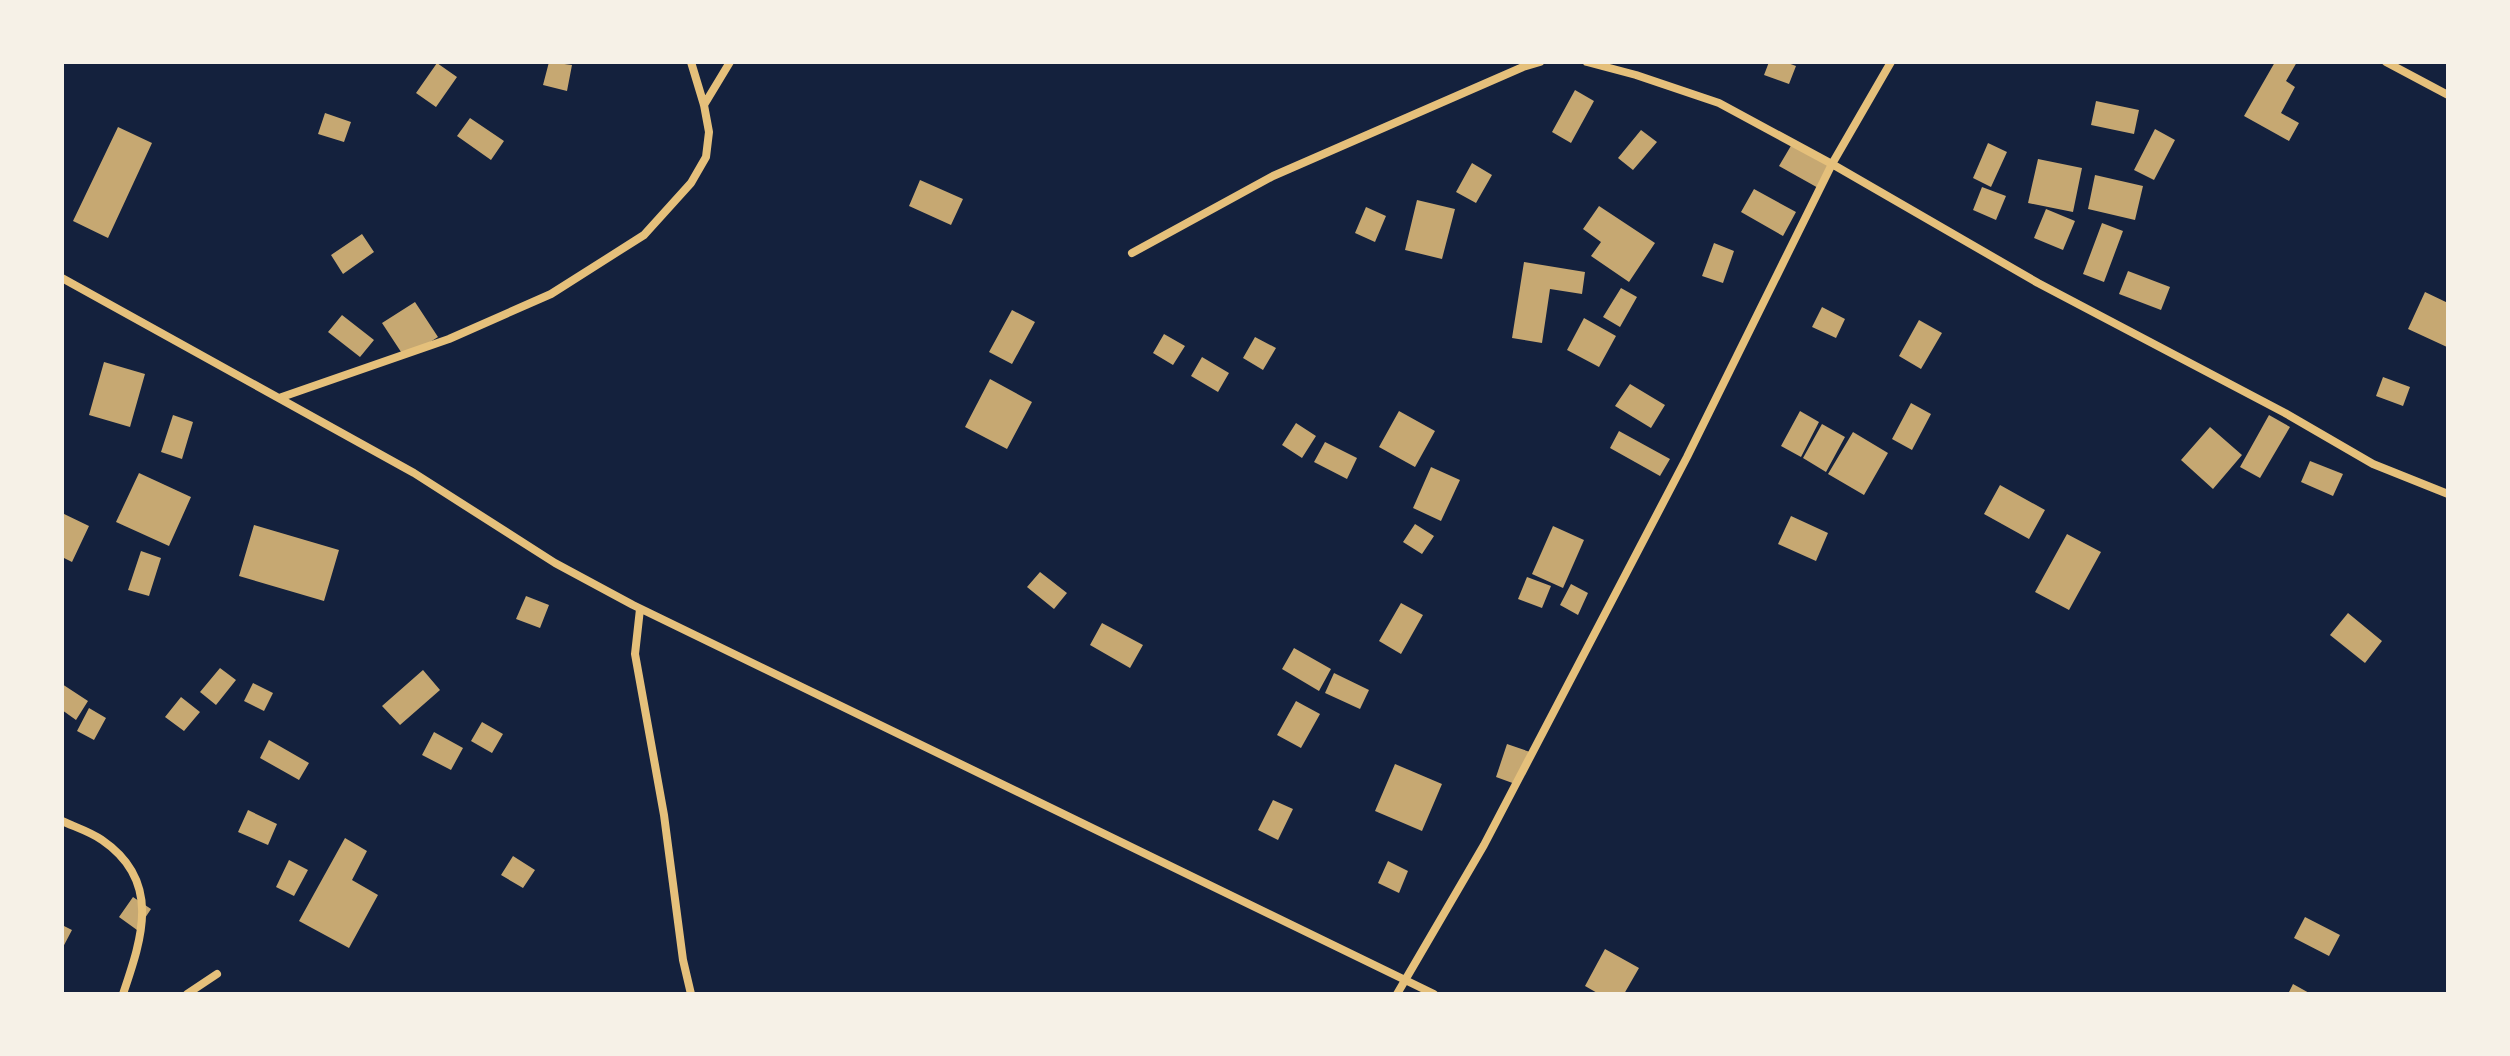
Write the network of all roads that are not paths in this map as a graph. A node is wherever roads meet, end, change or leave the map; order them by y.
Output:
1 (691, 62) edge
2 (730, 62) edge
3 (1540, 62) edge
4 (1593, 62) edge
5 (1891, 62) edge
6 (2386, 62) edge
7 (2448, 95) edge
8 (704, 105) junction
9 (1832, 164) junction
10 (1132, 253) dead end
11 (62, 278) edge
12 (279, 398) junction
13 (2448, 494) edge
14 (637, 607) junction
15 (62, 821) edge
16 (217, 974) dead end
17 (1407, 980) junction
18 (123, 994) edge
19 (187, 994) edge
20 (691, 994) edge
21 (1397, 994) edge
22 (1434, 994) edge

1 - 8 street
2 - 8 street
3 - 10 street
4 - 9 street
5 - 9 street
6 - 7 street
8 - 12 street
9 - 13 street
9 - 17 street
11 - 12 street
12 - 14 street
14 - 17 street
14 - 20 street
15 - 18 street
16 - 19 street
17 - 21 street
17 - 22 street

